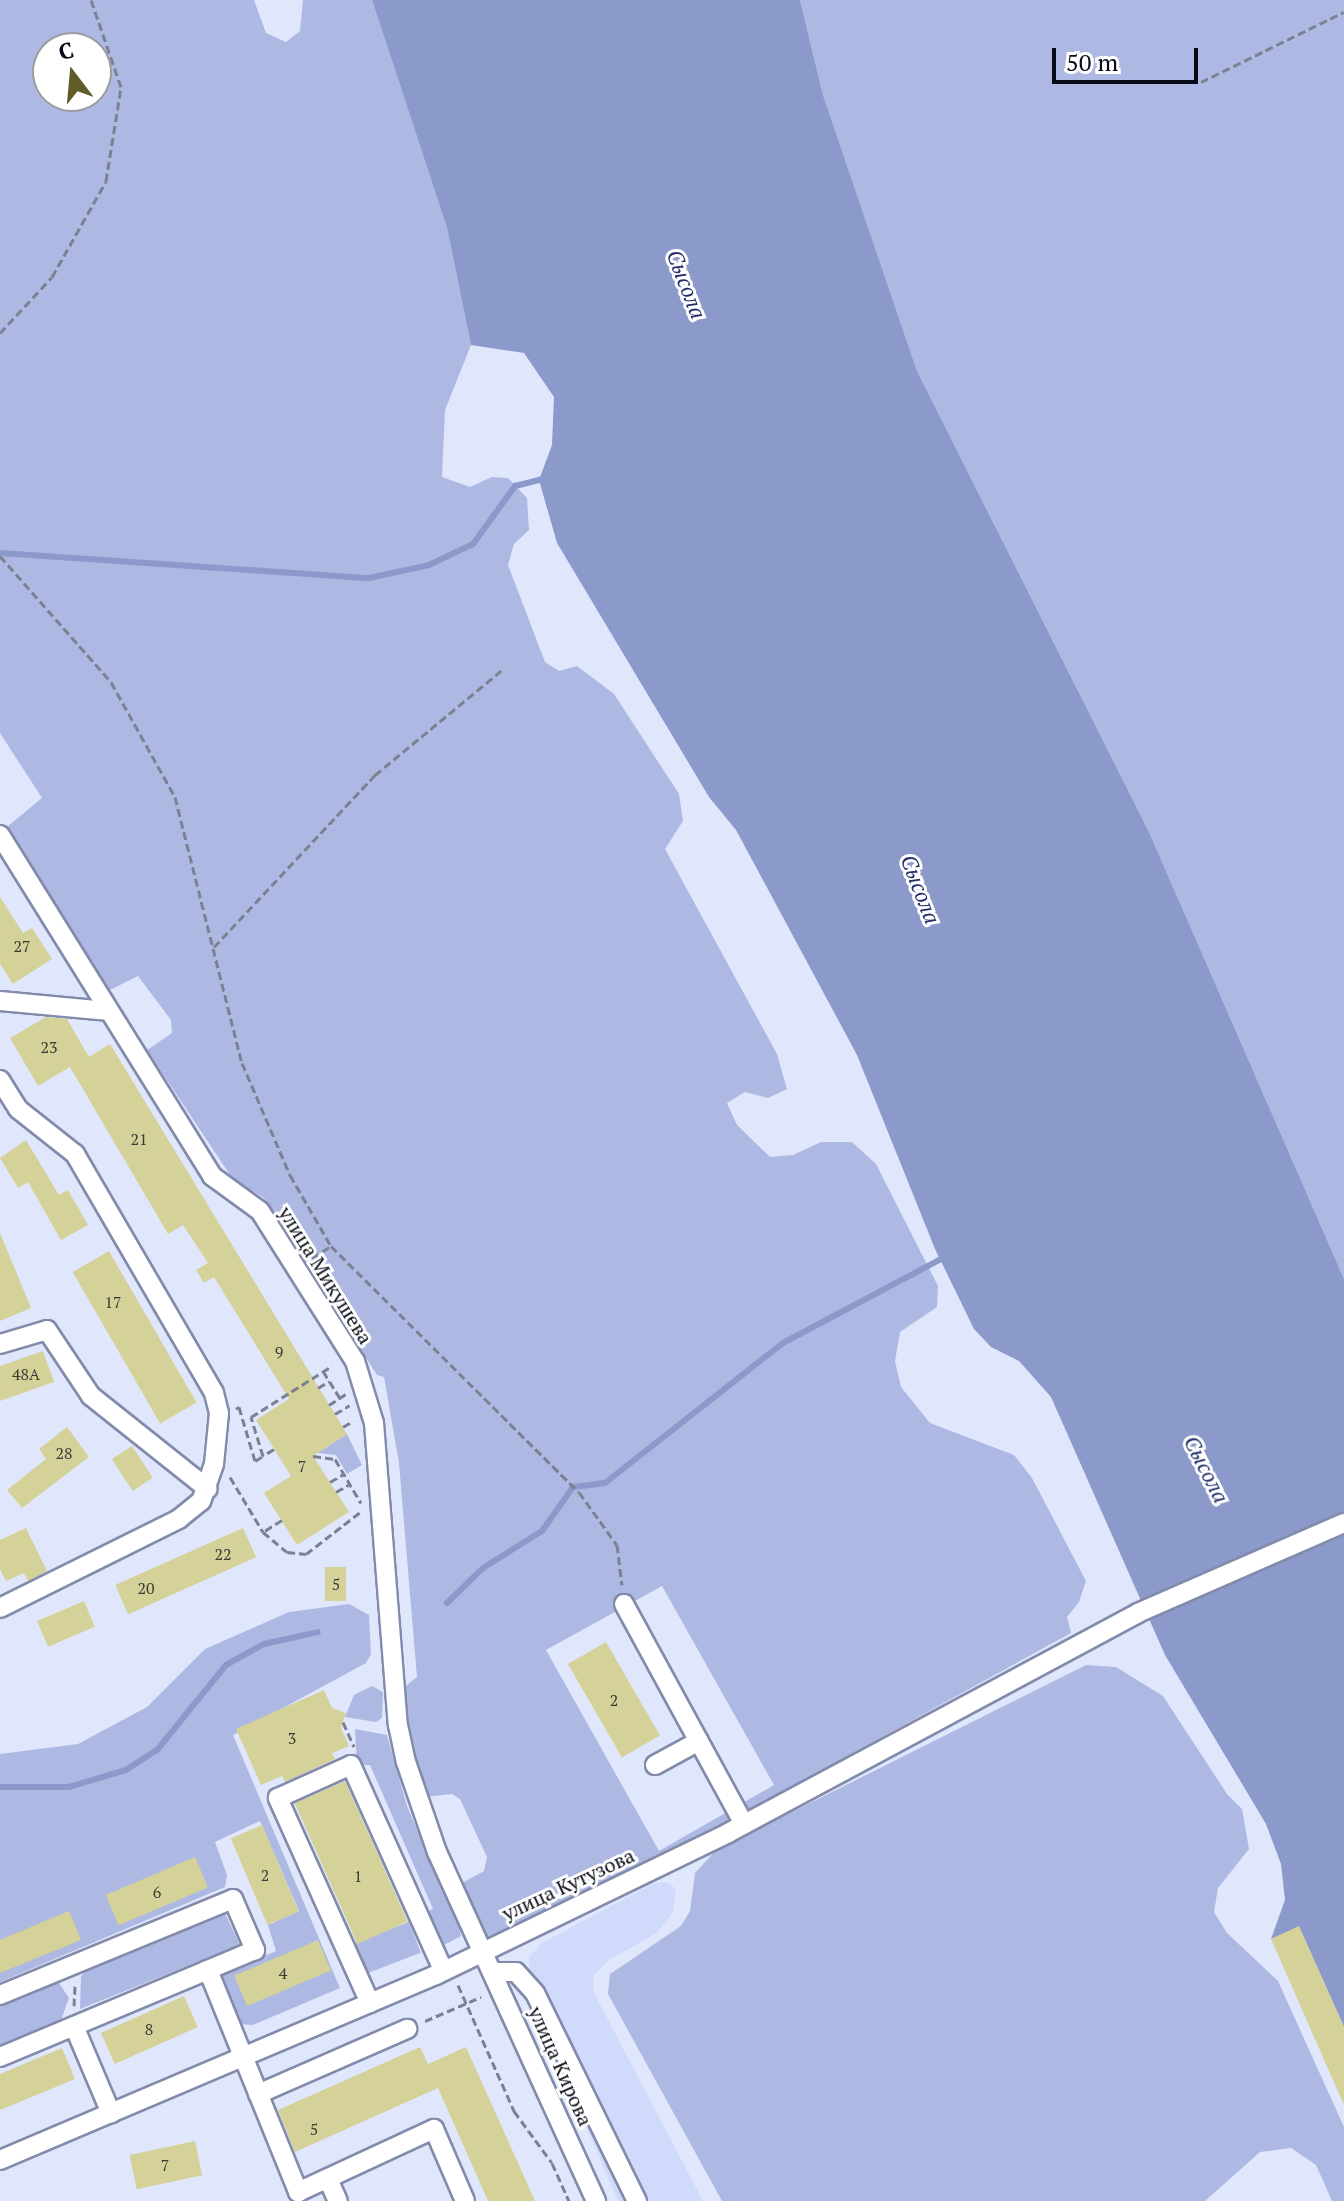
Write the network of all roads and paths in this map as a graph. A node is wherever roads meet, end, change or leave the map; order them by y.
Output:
1 (91, 0) edge
2 (1344, 12) edge
3 (1201, 82) dead end
4 (0, 333) edge
5 (0, 556) edge
6 (502, 670) dead end
7 (0, 835) edge
8 (213, 948) junction
9 (0, 1001) edge
10 (107, 1011) junction
11 (0, 1080) edge
12 (0, 1344) edge
13 (332, 1366) dead end
14 (323, 1371) junction
15 (329, 1381) junction
16 (318, 1388) dead end
17 (340, 1398) dead end
18 (230, 1413) dead end
19 (353, 1421) dead end
20 (343, 1427) dead end
21 (274, 1449) dead end
22 (263, 1456) junction
23 (313, 1456) dead end
24 (227, 1472) dead end
25 (344, 1474) junction
26 (330, 1482) dead end
27 (350, 1484) junction
28 (208, 1489) junction
29 (336, 1492) dead end
30 (361, 1503) dead end
31 (363, 1510) dead end
32 (282, 1520) dead end
33 (1344, 1523) edge
34 (263, 1532) junction
35 (624, 1604) joint
36 (0, 1608) edge
37 (343, 1722) dead end
38 (699, 1741) junction
39 (351, 1765) junction
40 (655, 1765) dead end
41 (744, 1824) junction
42 (484, 1949) junction
43 (75, 1964) junction
44 (205, 1971) junction
45 (495, 1972) junction
46 (449, 1974) junction
47 (493, 1992) dead end
48 (0, 1995) edge
49 (370, 2003) junction
50 (465, 2004) junction
51 (74, 2026) junction
52 (407, 2029) joint
53 (0, 2057) edge
54 (244, 2057) junction
55 (258, 2094) junction
56 (585, 2095) junction
57 (555, 2108) junction
58 (111, 2113) junction
59 (0, 2160) edge
60 (328, 2179) junction
61 (338, 2201) edge
62 (465, 2201) edge
63 (569, 2201) edge
64 (596, 2201) edge
65 (637, 2201) edge

1 - 4 path
2 - 3 path
5 - 8 path
6 - 8 path
7 - 10 street, улица Микушева
8 - 35 path
9 - 10 street
10 - 42 street, улица Микушева
11 - 28 street
12 - 28 street
13 - 14 path
14 - 15 path
14 - 22 path
15 - 16 path
15 - 17 path
18 - 22 path
19 - 20 path
21 - 22 path
23 - 25 path
24 - 34 path
25 - 26 path
25 - 27 path
27 - 29 path
27 - 30 path
28 - 36 street
31 - 34 path
32 - 34 path
33 - 41 street, улица Кутузова
35 - 38 street
37 - 39 path
38 - 40 street
38 - 41 street
39 - 46 street
39 - 49 street
41 - 42 street, улица Кутузова
42 - 45 street, улица Кирова
42 - 46 street, улица Кутузова
43 - 44 street
43 - 48 street
43 - 51 path
44 - 51 street
44 - 54 street
45 - 56 street
45 - 57 street, улица Кирова
46 - 49 street, улица Кутузова
46 - 50 path
47 - 50 path
49 - 54 street, улица Кутузова
50 - 52 path
50 - 63 path
51 - 53 street
51 - 58 street
52 - 55 street
54 - 55 street
54 - 58 street, улица Кутузова
55 - 60 street
56 - 57 street
56 - 65 street
57 - 64 street, улица Кирова
58 - 59 street, улица Кутузова
60 - 61 street
60 - 62 street

